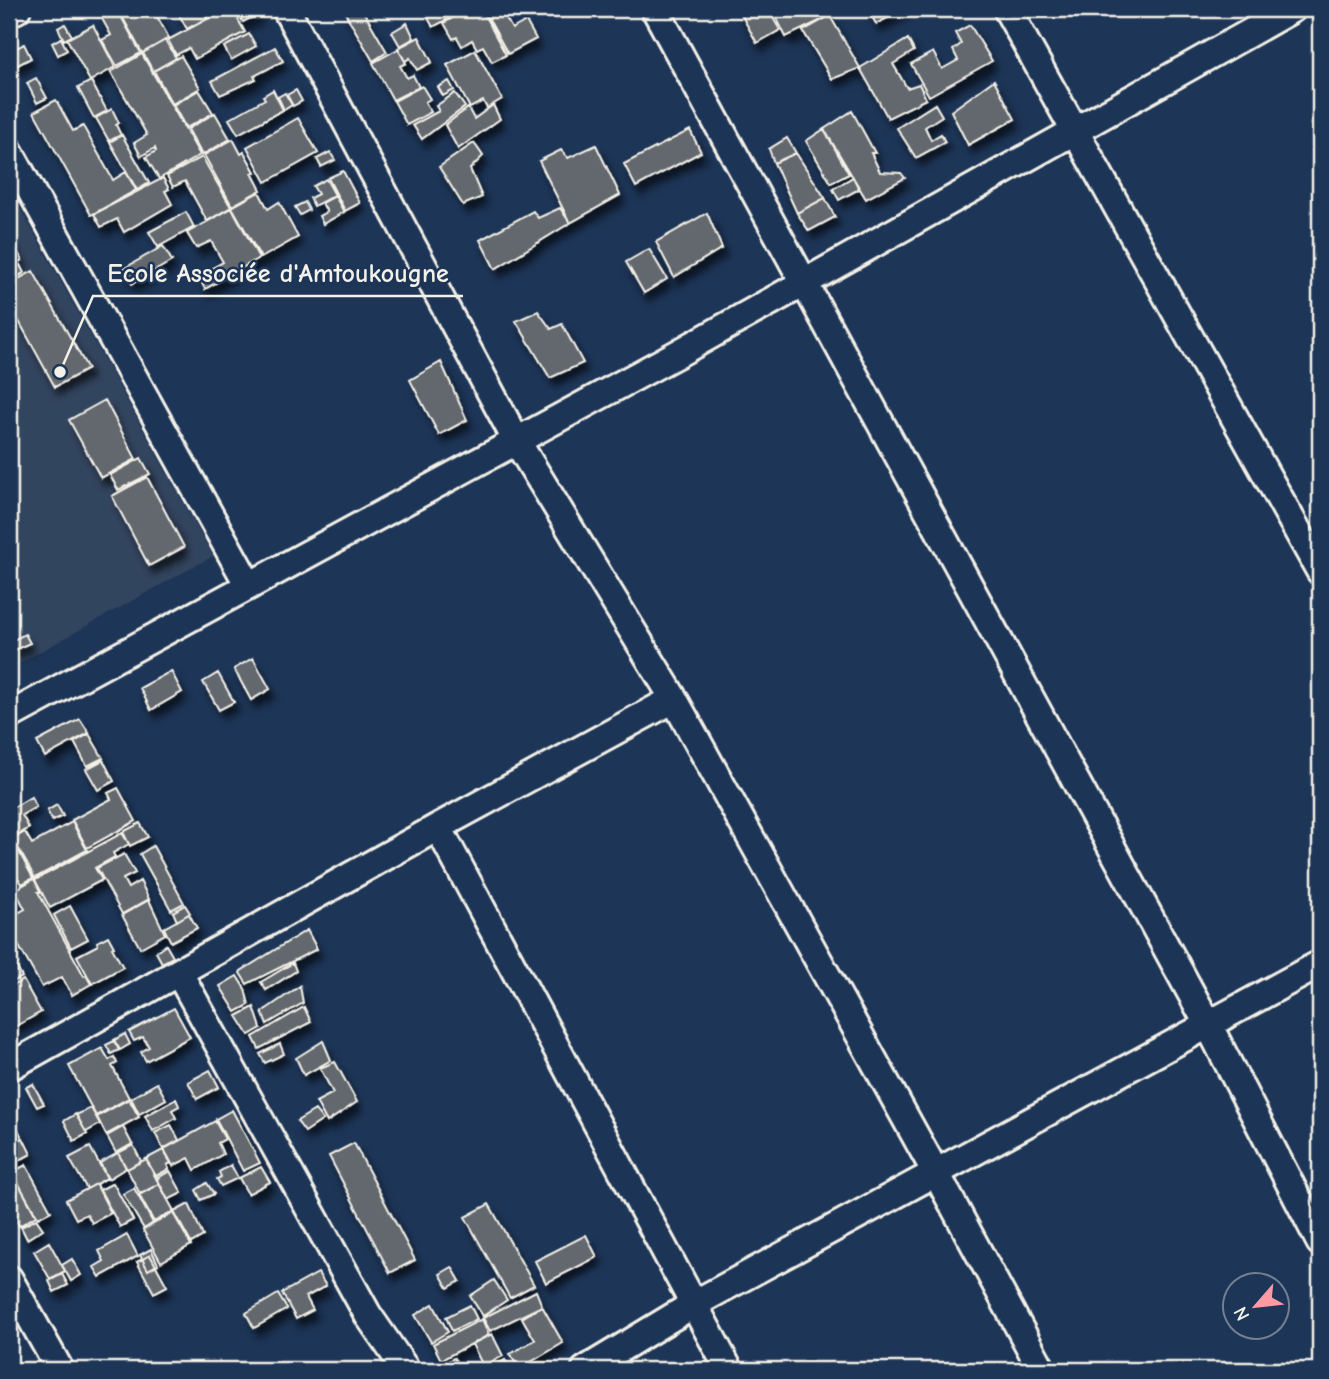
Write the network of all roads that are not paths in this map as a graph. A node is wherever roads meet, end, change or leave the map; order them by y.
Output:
1 (17, 9) edge
2 (286, 9) edge
3 (655, 9) edge
4 (1007, 9) edge
5 (1292, 9) edge
6 (9, 13) edge
7 (1076, 132) junction
8 (9, 151) edge
9 (806, 283) junction
10 (516, 440) junction
11 (1320, 571) edge
12 (249, 586) junction
13 (674, 699) junction
14 (9, 716) edge
15 (438, 827) junction
16 (1320, 964) edge
17 (179, 973) junction
18 (1209, 1026) junction
19 (9, 1067) edge
20 (936, 1173) junction
21 (1320, 1242) edge
22 (9, 1279) edge
23 (694, 1304) junction
24 (60, 1370) edge
25 (407, 1370) edge
26 (585, 1370) edge
27 (729, 1370) edge
28 (1042, 1370) edge

1 - 6 street
2 - 10 street
3 - 9 street
4 - 7 street
5 - 7 street
7 - 9 street
7 - 11 street
8 - 12 street
9 - 10 street
9 - 18 street
10 - 12 street
10 - 13 street
12 - 14 street
13 - 15 street
13 - 20 street
15 - 17 street
15 - 23 street
16 - 18 street
17 - 19 street
17 - 25 street
18 - 20 street
18 - 21 street
20 - 23 street
20 - 28 street
22 - 24 street
23 - 26 street
23 - 27 street

